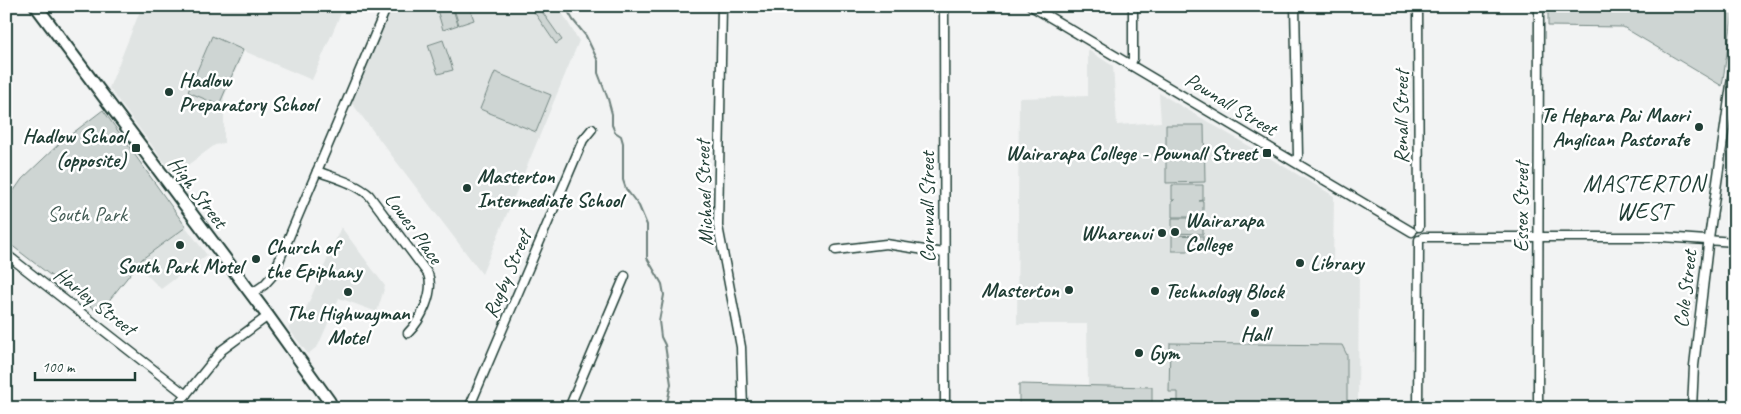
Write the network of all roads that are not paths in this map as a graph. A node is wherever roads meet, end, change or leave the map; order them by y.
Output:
1 (36, 6) edge
2 (387, 6) edge
3 (722, 6) edge
4 (944, 6) edge
5 (1031, 6) edge
6 (1133, 6) edge
7 (1295, 6) edge
8 (1418, 6) edge
9 (1538, 6) edge
10 (1735, 57) edge
11 (1130, 65) junction
12 (592, 129) dead end
13 (1295, 162) junction
14 (318, 171) junction
15 (1415, 230) junction
16 (1421, 238) junction
17 (1538, 238) junction
18 (1709, 239) junction
19 (1735, 242) edge
20 (836, 250) dead end
21 (944, 253) junction
22 (6, 254) edge
23 (624, 276) dead end
24 (251, 294) junction
25 (268, 316) junction
26 (408, 333) dead end
27 (186, 395) junction
28 (333, 405) edge
29 (176, 408) edge
30 (469, 408) edge
31 (569, 408) edge
32 (743, 408) edge
33 (945, 408) edge
34 (1418, 408) edge
35 (1538, 408) edge
36 (1692, 408) edge

1 - 24 highway, High Street
2 - 14 street
3 - 32 street, Michael Street
4 - 21 street, Cornwall Street
5 - 11 street, Pownall Street
6 - 11 street
7 - 13 street
8 - 15 street, Renall Street
9 - 17 street, Essex Street
10 - 18 street, Cole Street
11 - 13 street, Pownall Street
12 - 30 street, Rugby Street
13 - 15 street, Pownall Street
14 - 24 street
14 - 26 street, Lowes Place
15 - 16 street
16 - 17 street
16 - 34 street
17 - 18 street
17 - 35 street, Essex Street
18 - 19 street
18 - 36 street, Cole Street
20 - 21 street
21 - 33 street, Cornwall Street
22 - 27 street, Harley Street
23 - 31 street
24 - 25 highway, High Street
25 - 27 street
25 - 28 highway, High Street
27 - 29 street

